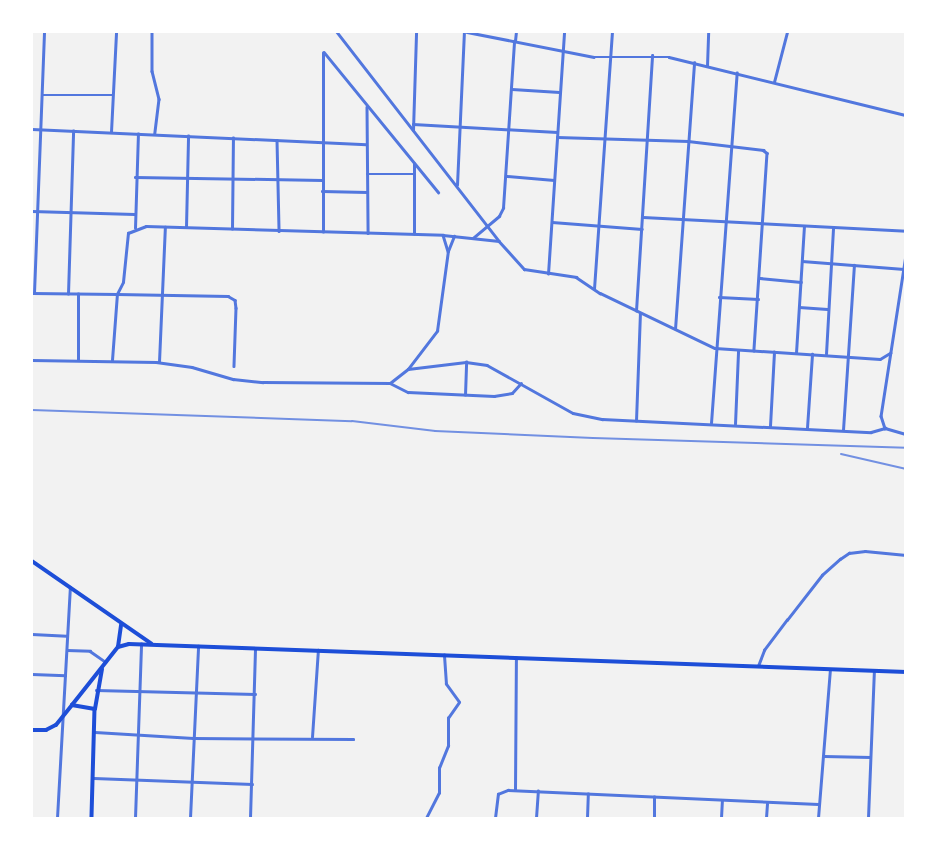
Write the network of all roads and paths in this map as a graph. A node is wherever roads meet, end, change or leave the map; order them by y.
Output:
1 (44, 32) edge
2 (116, 32) edge
3 (152, 32) edge
4 (337, 32) edge
5 (344, 32) edge
6 (416, 32) edge
7 (466, 32) edge
8 (516, 32) edge
9 (564, 32) edge
10 (612, 32) edge
11 (708, 32) edge
12 (787, 32) edge
13 (341, 36) junction
14 (514, 41) junction
15 (561, 50) junction
16 (652, 55) junction
17 (610, 57) junction
18 (694, 63) junction
19 (707, 66) junction
20 (737, 73) junction
21 (774, 83) junction
22 (512, 89) junction
23 (559, 92) junction
24 (42, 95) junction
25 (113, 95) junction
26 (367, 105) junction
27 (905, 115) edge
28 (413, 124) junction
29 (460, 128) junction
30 (32, 129) edge
31 (41, 129) junction
32 (413, 130) junction
33 (73, 131) junction
34 (509, 131) junction
35 (111, 132) junction
36 (557, 132) junction
37 (138, 134) junction
38 (155, 134) junction
39 (188, 136) junction
40 (556, 137) junction
41 (233, 138) junction
42 (277, 140) junction
43 (604, 141) junction
44 (648, 141) junction
45 (688, 141) junction
46 (322, 142) junction
47 (366, 144) junction
48 (731, 145) junction
49 (414, 164) junction
50 (367, 174) junction
51 (413, 174) junction
52 (507, 176) junction
53 (135, 177) junction
54 (187, 177) junction
55 (232, 178) junction
56 (278, 179) junction
57 (322, 180) junction
58 (554, 180) junction
59 (457, 185) junction
60 (322, 191) junction
61 (367, 192) junction
62 (438, 192) dead end
63 (32, 211) edge
64 (37, 211) junction
65 (70, 213) junction
66 (134, 214) junction
67 (643, 217) junction
68 (683, 220) junction
69 (552, 222) junction
70 (724, 223) junction
71 (764, 225) junction
72 (488, 226) junction
73 (601, 226) junction
74 (165, 227) junction
75 (804, 227) junction
76 (135, 228) junction
77 (186, 228) junction
78 (833, 228) junction
79 (232, 229) junction
80 (642, 229) junction
81 (279, 231) junction
82 (905, 231) edge
83 (323, 232) junction
84 (368, 233) junction
85 (414, 234) junction
86 (443, 235) junction
87 (454, 236) junction
88 (473, 238) junction
89 (499, 241) junction
90 (448, 251) junction
91 (905, 255) edge
92 (802, 261) junction
93 (831, 263) junction
94 (854, 265) junction
95 (904, 269) junction
96 (548, 274) junction
97 (760, 278) junction
98 (801, 282) junction
99 (594, 289) junction
100 (33, 293) edge
101 (68, 294) junction
102 (78, 294) junction
103 (117, 294) junction
104 (161, 295) junction
105 (719, 296) junction
106 (758, 299) junction
107 (799, 307) junction
108 (828, 309) junction
109 (638, 313) junction
110 (675, 330) junction
111 (715, 348) junction
112 (738, 351) junction
113 (754, 351) junction
114 (774, 352) junction
115 (796, 353) junction
116 (890, 353) junction
117 (812, 354) junction
118 (826, 355) junction
119 (847, 357) junction
120 (78, 359) junction
121 (880, 359) junction
122 (32, 360) edge
123 (112, 360) junction
124 (159, 362) junction
125 (466, 362) junction
126 (234, 366) dead end
127 (888, 366) junction
128 (408, 369) junction
129 (390, 383) junction
130 (521, 383) junction
131 (465, 395) junction
132 (636, 421) junction
133 (710, 424) junction
134 (734, 425) junction
135 (770, 427) junction
136 (807, 429) junction
137 (885, 429) junction
138 (843, 430) junction
139 (905, 434) edge
140 (905, 555) edge
141 (32, 561) edge
142 (70, 587) junction
143 (121, 625) junction
144 (32, 634) edge
145 (66, 636) junction
146 (141, 644) junction
147 (154, 644) junction
148 (198, 646) junction
149 (118, 647) junction
150 (255, 649) junction
151 (66, 650) junction
152 (318, 650) junction
153 (444, 655) junction
154 (516, 658) junction
155 (106, 662) junction
156 (758, 667) junction
157 (102, 668) junction
158 (830, 669) junction
159 (874, 671) junction
160 (905, 671) edge
161 (32, 674) edge
162 (65, 675) junction
163 (96, 690) junction
164 (140, 691) junction
165 (196, 692) junction
166 (255, 694) junction
167 (72, 705) junction
168 (96, 709) junction
169 (62, 719) junction
170 (32, 730) edge
171 (95, 732) junction
172 (138, 734) junction
173 (193, 737) junction
174 (253, 738) junction
175 (312, 739) junction
176 (353, 739) dead end
177 (823, 755) junction
178 (870, 757) junction
179 (94, 778) junction
180 (136, 780) junction
181 (192, 782) junction
182 (252, 784) junction
183 (515, 790) junction
184 (538, 791) junction
185 (588, 792) junction
186 (654, 796) junction
187 (722, 800) junction
188 (767, 803) junction
189 (818, 804) junction
190 (57, 818) edge
191 (92, 818) edge
192 (135, 818) edge
193 (190, 818) edge
194 (250, 818) edge
195 (426, 818) edge
196 (495, 818) edge
197 (536, 818) edge
198 (587, 818) edge
199 (654, 818) edge
200 (721, 818) edge
201 (766, 818) edge
202 (818, 818) edge
203 (868, 818) edge

1 - 24 street
2 - 25 street
3 - 38 street
4 - 13 street
5 - 13 street
6 - 28 street
7 - 14 street
7 - 29 street
8 - 14 street
9 - 15 street
10 - 17 street
11 - 19 street
12 - 21 street
13 - 32 street
14 - 15 street
14 - 22 street
15 - 17 street
15 - 23 street
16 - 17 street
16 - 18 street
16 - 44 street
17 - 43 street
18 - 19 street
18 - 45 street
19 - 20 street
20 - 21 street
20 - 48 street
21 - 27 street
22 - 23 street
22 - 34 street
23 - 36 street
24 - 25 street
24 - 31 street
25 - 35 street
26 - 46 street
26 - 47 street
26 - 49 street
28 - 29 street
28 - 32 street
29 - 34 street
29 - 59 street
30 - 31 street
31 - 33 street
31 - 64 street
32 - 59 street
33 - 35 street
33 - 65 street
34 - 36 street
34 - 52 street
35 - 37 street
36 - 40 street
37 - 38 street
37 - 53 street
38 - 39 street
39 - 41 street
39 - 54 street
40 - 43 street
40 - 58 street
41 - 42 street
41 - 55 street
42 - 46 street
42 - 56 street
43 - 44 street
43 - 73 street
44 - 45 street
44 - 67 street
45 - 48 street
45 - 68 street
46 - 47 street
46 - 57 street
47 - 50 street
48 - 70 street
48 - 71 street
49 - 51 street
49 - 62 street
50 - 51 street
50 - 61 street
51 - 85 street
52 - 58 street
52 - 72 street
53 - 54 street
53 - 66 street
54 - 55 street
54 - 77 street
55 - 56 street
55 - 79 street
56 - 57 street
56 - 81 street
57 - 60 street
58 - 69 street
59 - 72 street
60 - 61 street
60 - 83 street
61 - 84 street
63 - 64 street
64 - 65 street
64 - 100 street
65 - 66 street
65 - 101 street
66 - 76 street
67 - 68 street
67 - 80 street
68 - 70 street
68 - 110 street
69 - 73 street
69 - 96 street
70 - 71 street
70 - 105 street
71 - 75 street
71 - 97 street
72 - 88 street
72 - 89 street
73 - 80 street
73 - 99 street
74 - 76 street
74 - 77 street
74 - 104 street
75 - 78 street
75 - 92 street
76 - 103 street
77 - 79 street
78 - 82 street
78 - 93 street
79 - 81 street
80 - 109 street
81 - 83 street
83 - 84 street
84 - 85 street
85 - 86 street
86 - 87 street
86 - 90 street
87 - 88 street
87 - 90 street
88 - 89 street
89 - 96 street
90 - 128 street
91 - 95 street
92 - 93 street
92 - 98 street
93 - 94 street
93 - 108 street
94 - 95 street
94 - 119 street
95 - 116 street
96 - 99 street
97 - 98 street
97 - 106 street
98 - 107 street
99 - 109 street
100 - 101 street
101 - 102 street
102 - 103 street
102 - 120 street
103 - 104 street
103 - 123 street
104 - 124 street
104 - 126 street
105 - 106 street
105 - 111 street
106 - 113 street
107 - 108 street
107 - 115 street
108 - 118 street
109 - 110 street
109 - 132 street
110 - 111 street
111 - 112 street
111 - 133 street
112 - 113 street
112 - 134 street
113 - 114 street
114 - 115 street
114 - 135 street
115 - 117 street
116 - 121 street
116 - 127 street
117 - 118 street
117 - 136 street
118 - 119 street
119 - 121 street
119 - 138 street
120 - 122 street
120 - 123 street
121 - 127 street
123 - 124 street
124 - 129 street
125 - 128 street
125 - 130 street
125 - 131 street
127 - 137 street
128 - 129 street
129 - 131 street
130 - 131 street
130 - 132 street
132 - 133 street
133 - 134 street
134 - 135 street
135 - 136 street
136 - 138 street
137 - 138 street
137 - 139 street
140 - 156 street
141 - 142 main road
142 - 143 main road
142 - 145 street
143 - 147 main road
143 - 149 main road
144 - 145 street
145 - 151 street
146 - 147 main road
146 - 149 main road
146 - 164 street
147 - 148 main road
148 - 150 main road
148 - 165 street
149 - 155 main road
150 - 152 main road
150 - 166 street
151 - 155 street
151 - 162 street
152 - 153 main road
152 - 175 street
153 - 154 main road
153 - 195 street
154 - 156 main road
154 - 183 street
155 - 157 main road
156 - 158 main road
157 - 163 main road
157 - 167 main road
158 - 159 main road
158 - 177 street
159 - 160 main road
159 - 178 street
161 - 162 street
162 - 169 street
163 - 164 street
163 - 168 main road
164 - 165 street
164 - 172 street
165 - 166 street
165 - 173 street
166 - 174 street
167 - 168 main road
167 - 169 main road
168 - 171 main road
169 - 170 main road
169 - 190 street
171 - 172 street
171 - 179 main road
172 - 173 street
172 - 180 street
173 - 174 street
173 - 181 street
174 - 175 street
174 - 182 street
175 - 176 street
177 - 178 street
177 - 189 street
178 - 203 street
179 - 180 street
179 - 191 main road
180 - 181 street
180 - 192 street
181 - 182 street
181 - 193 street
182 - 194 street
183 - 184 street
183 - 196 street
184 - 185 street
184 - 197 street
185 - 186 street
185 - 198 street
186 - 187 street
186 - 199 street
187 - 188 street
187 - 200 street
188 - 189 street
188 - 201 street
189 - 202 street

